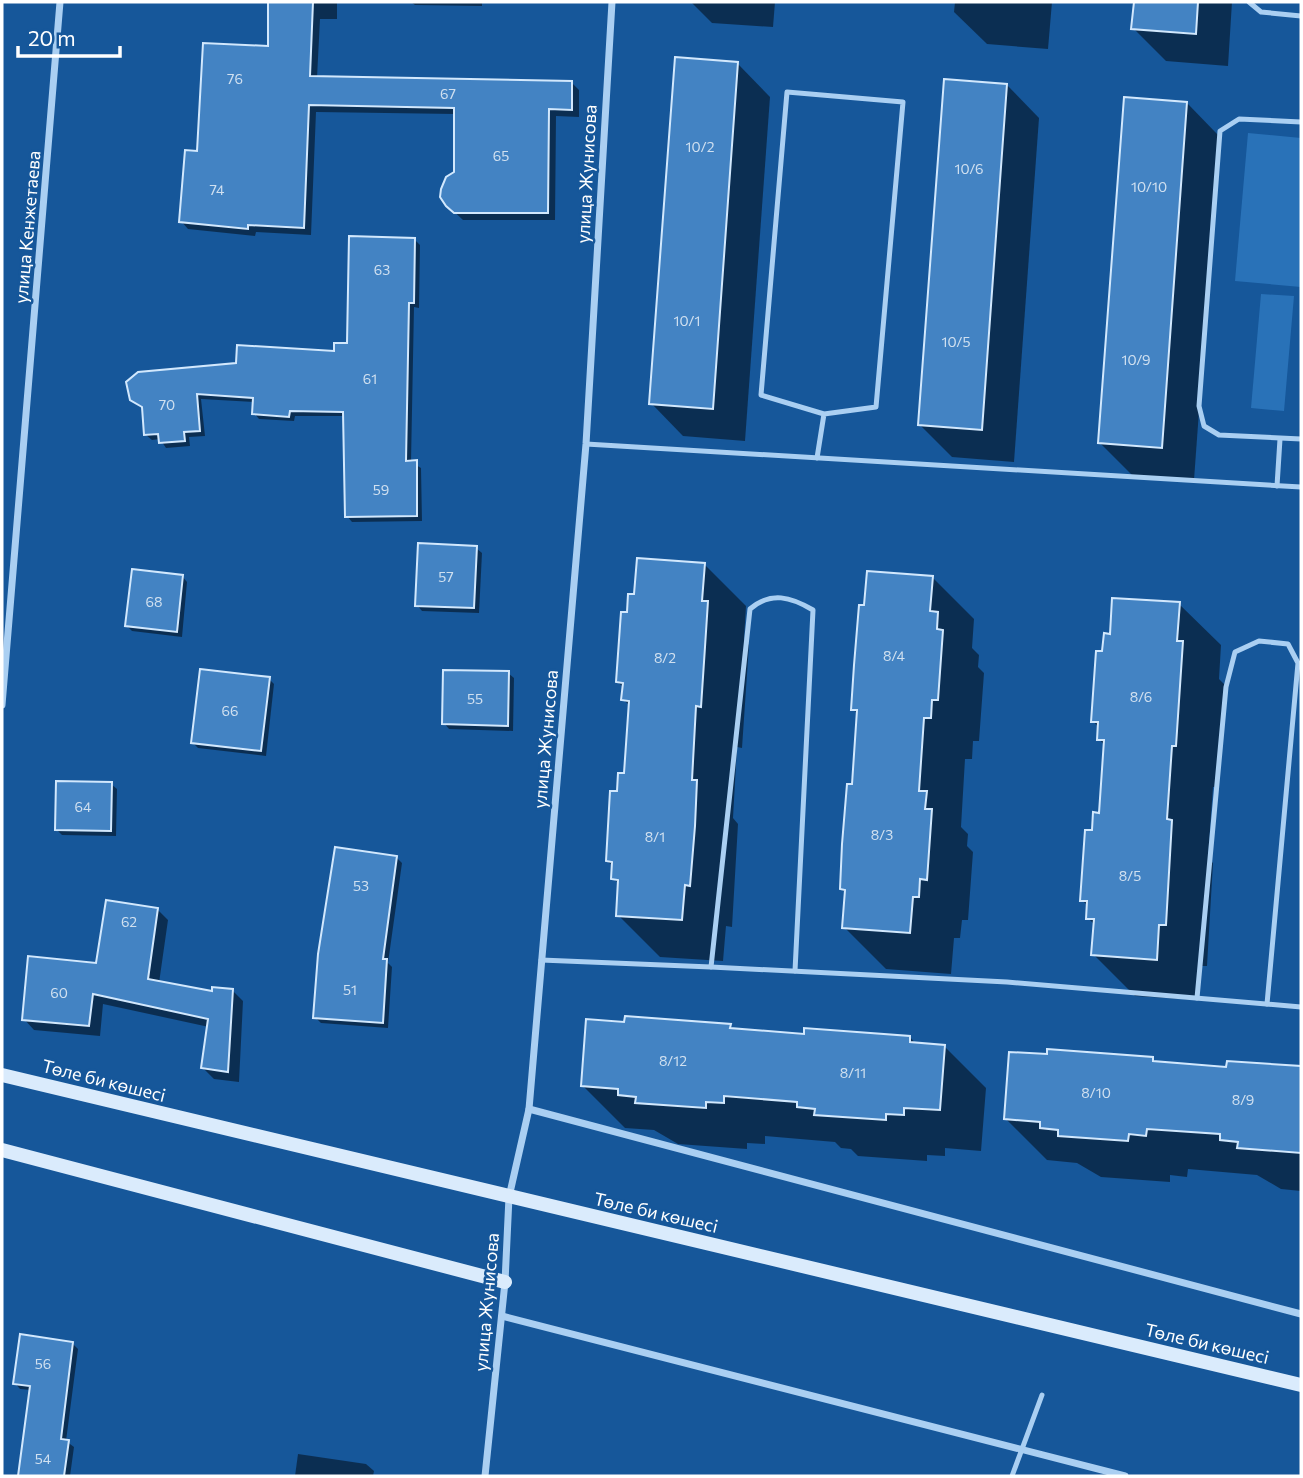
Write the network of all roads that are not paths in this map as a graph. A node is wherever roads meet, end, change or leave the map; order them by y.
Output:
1 (61, 2) edge
2 (612, 2) edge
3 (1249, 2) edge
4 (1301, 16) edge
5 (1301, 122) edge
6 (824, 414) junction
7 (1280, 439) junction
8 (1301, 439) edge
9 (586, 444) junction
10 (817, 458) junction
11 (1277, 486) junction
12 (1301, 487) edge
13 (2, 705) edge
14 (541, 960) junction
15 (711, 967) junction
16 (796, 971) junction
17 (1197, 998) junction
18 (1267, 1004) junction
19 (1301, 1007) edge
20 (2, 1075) edge
21 (529, 1109) junction
22 (2, 1150) edge
23 (509, 1197) junction
24 (505, 1282) junction
25 (1301, 1314) edge
26 (502, 1316) junction
27 (1301, 1385) edge
28 (1042, 1395) dead end
29 (1021, 1451) junction
30 (485, 1476) edge
31 (1012, 1476) edge
32 (1125, 1476) edge

1 - 13 street, улица Кенжетаева
2 - 9 street, улица Жунисова
3 - 4 lane
5 - 7 lane
6 - 6 lane
6 - 10 lane
7 - 8 lane
7 - 11 lane
9 - 10 lane
9 - 14 street, улица Жунисова
10 - 11 lane
11 - 12 lane
14 - 15 lane
14 - 21 street, улица Жунисова
15 - 16 lane
15 - 16 lane
16 - 17 lane
17 - 18 lane
17 - 18 lane
18 - 19 lane
20 - 23 main road, Төле би көшесі
21 - 23 street, улица Жунисова
21 - 25 street
22 - 24 main road
23 - 24 street, улица Жунисова
23 - 27 main road, Төле би көшесі
24 - 26 street, улица Жунисова
26 - 29 street
26 - 30 street, улица Жунисова
28 - 29 lane
29 - 31 lane
29 - 32 street

